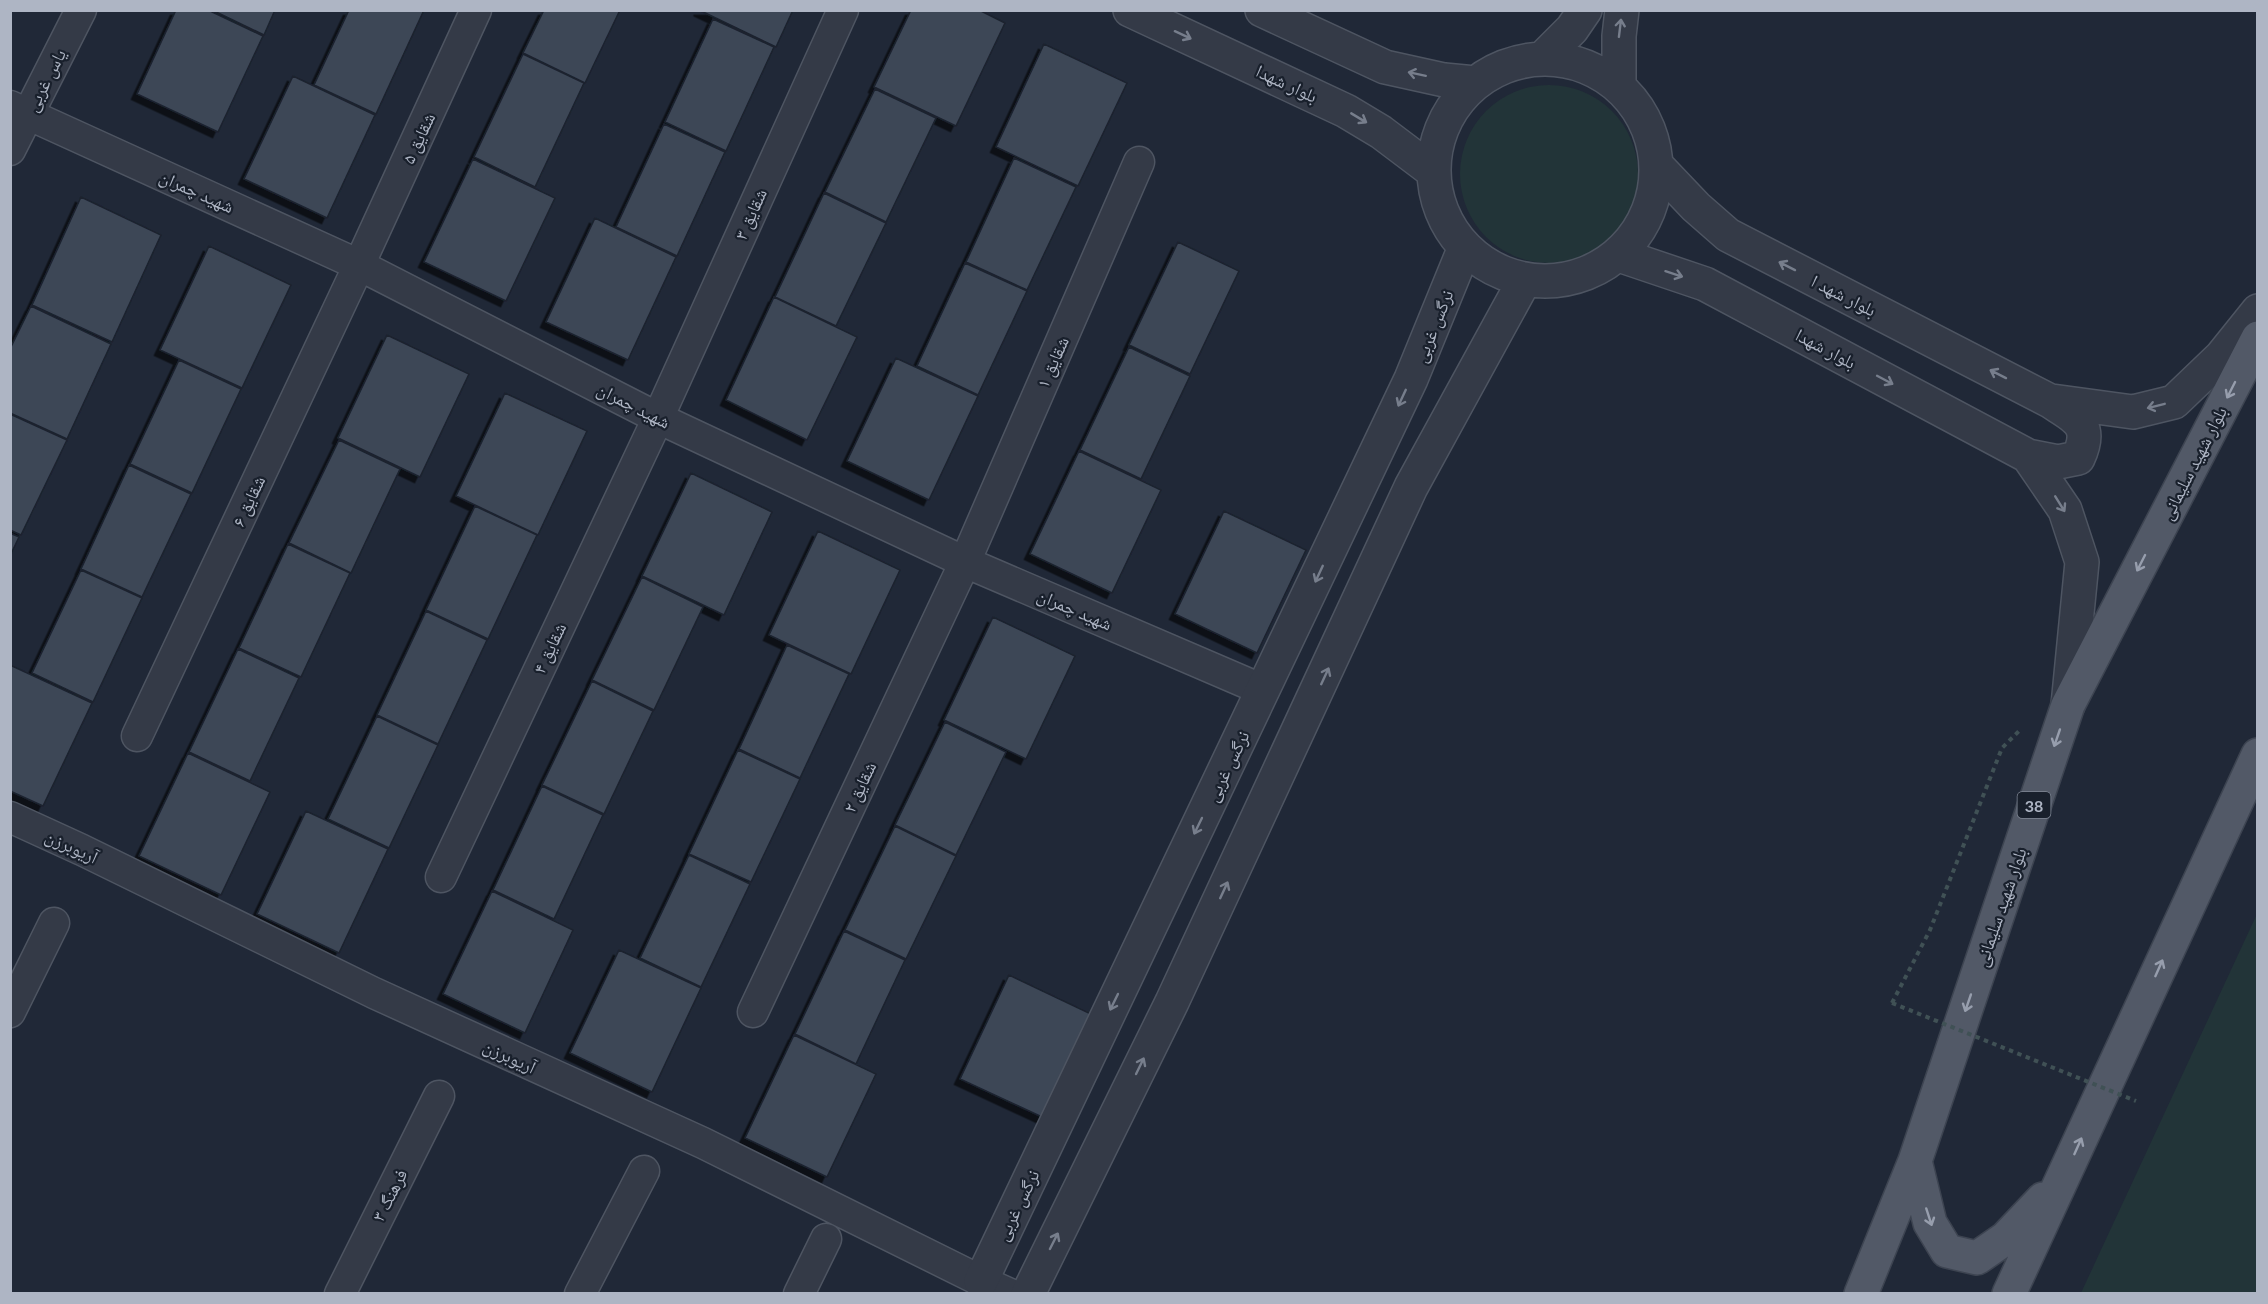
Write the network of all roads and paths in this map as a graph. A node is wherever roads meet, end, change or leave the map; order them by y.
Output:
1 (81, 10) edge
2 (476, 10) edge
3 (843, 10) edge
4 (1130, 10) edge
5 (1262, 10) edge
6 (1585, 10) edge
7 (1623, 10) edge
8 (1543, 58) junction
9 (1475, 83) junction
10 (1619, 87) junction
11 (19, 111) edge
12 (10, 150) edge
13 (1139, 162) dead end
14 (1656, 165) junction
15 (1434, 172) junction
16 (1465, 247) junction
17 (1619, 255) junction
18 (359, 265) junction
19 (1524, 281) junction
20 (2258, 310) edge
21 (2258, 338) edge
22 (2050, 401) junction
23 (658, 418) junction
24 (2028, 456) junction
25 (965, 562) junction
26 (1263, 690) junction
27 (2068, 705) junction
28 (1308, 711) junction
29 (137, 736) dead end
30 (2258, 755) edge
31 (2246, 803) edge
32 (10, 817) edge
33 (441, 877) dead end
34 (54, 922) dead end
35 (10, 1012) edge
36 (753, 1012) dead end
37 (439, 1096) dead end
38 (2136, 1101) dead end
39 (1915, 1161) junction
40 (644, 1172) dead end
41 (2065, 1176) junction
42 (826, 1239) dead end
43 (981, 1281) junction
44 (340, 1293) edge
45 (580, 1293) edge
46 (799, 1293) edge
47 (1010, 1293) edge
48 (1028, 1293) edge
49 (1861, 1293) edge
50 (2009, 1293) edge

1 - 11 street, یاس غربی
2 - 18 street, شقایق ۵
3 - 23 street, شقایق ۳
4 -> 15 street, بلوار شهدا
9 -> 5 street
6 - 8 street
10 -> 7 street
8 - 9 street
8 - 10 street
9 - 15 street
10 - 14 street
11 - 12 street, یاس غربی
11 - 18 street, شهید چمران
13 - 25 street, شقایق ۱
14 - 17 street
22 -> 14 street, بلوار شهد ا
15 - 16 street
16 - 19 street
16 -> 26 street, نرگس غربی
17 - 19 street
17 -> 24 street, بلوار شهدا
18 - 23 street, شهید چمران
18 - 29 street, شقایق ۶
28 -> 19 street
20 -> 22 street
21 -> 27 main road, بلوار شهید سلیمانی / 38
22 - 24 street
23 - 25 street, شهید چمران
23 - 33 street, شقایق ۴
24 -> 27 street
25 - 26 street, شهید چمران
25 - 36 street, شقایق ۲
26 - 28 street
26 -> 43 street, نرگس غربی
27 - 38 path, bridge
27 -> 39 main road, بلوار شهید سلیمانی / 38
48 -> 28 street
30 - 31 main road
41 -> 31 main road
32 - 43 street, آریوبرزن
34 - 35 street
37 - 44 street, فرهنگ ۳
39 -> 41 main road
39 - 49 main road, بلوار شهید سلیمانی / 38
40 - 45 street
41 - 50 main road
42 - 46 street
43 - 47 street, آریوبرزن

